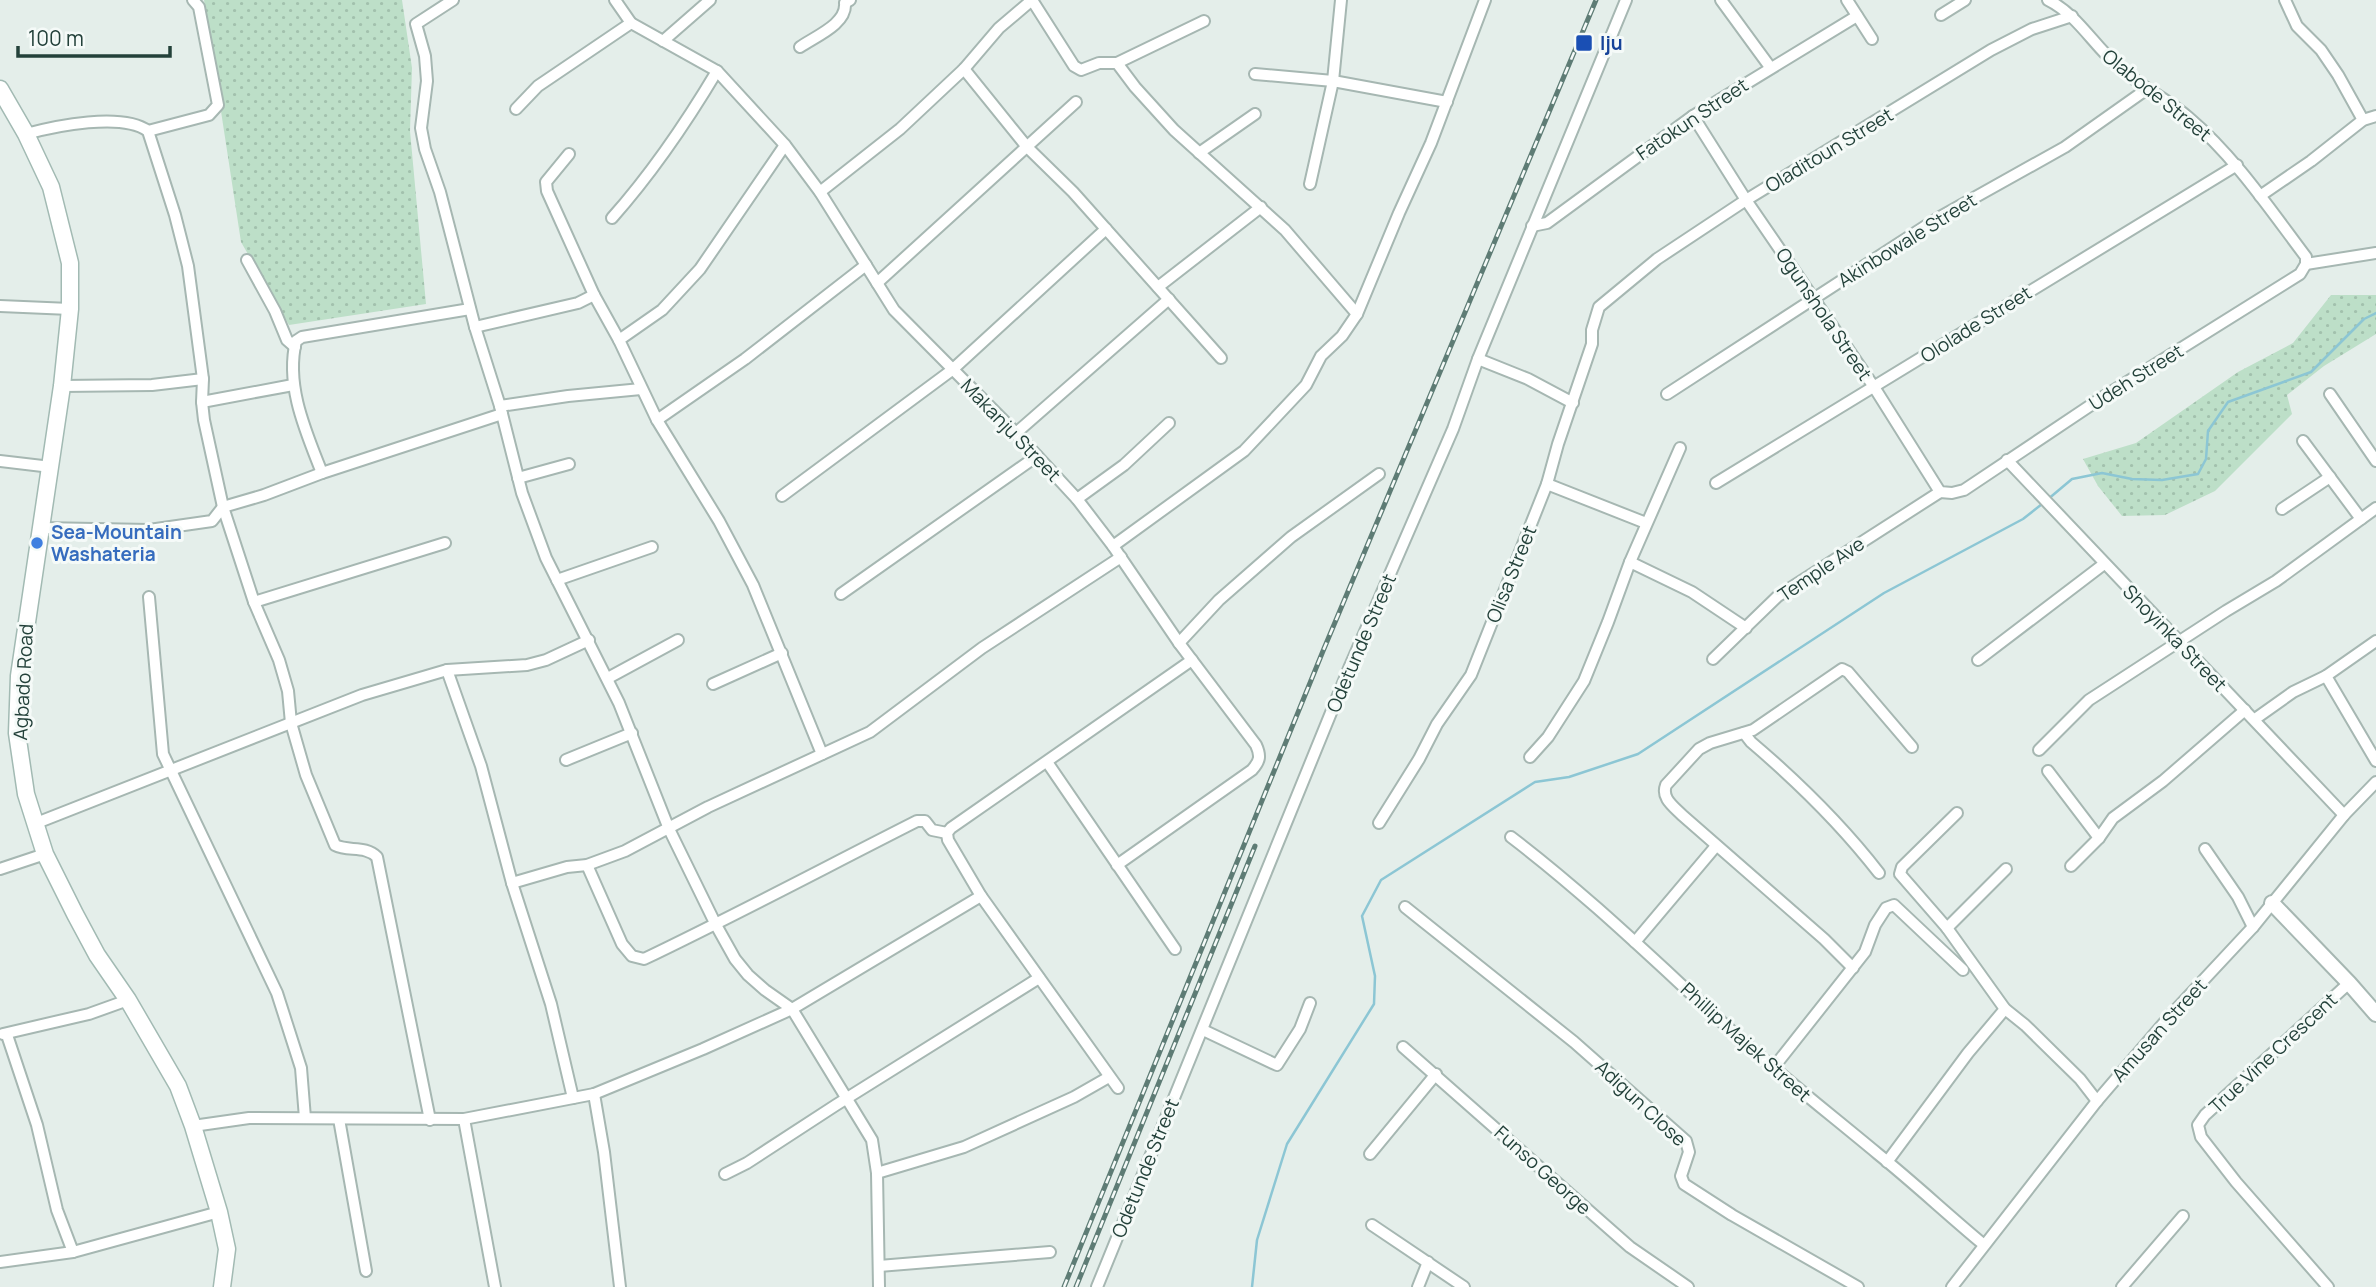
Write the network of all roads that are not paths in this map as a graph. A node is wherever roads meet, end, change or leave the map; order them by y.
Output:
1 (193, 0) edge
2 (453, 0) edge
3 (614, 0) edge
4 (710, 0) edge
5 (1032, 0) edge
6 (1340, 0) edge
7 (1485, 0) edge
8 (1626, 0) edge
9 (1721, 0) edge
10 (1847, 0) edge
11 (1965, 0) edge
12 (2048, 0) edge
13 (2285, 0) edge
14 (846, 1) edge
15 (2064, 4) edge
16 (1941, 15) dead end
17 (1857, 16) junction
18 (2072, 16) junction
19 (1204, 21) dead end
20 (631, 23) junction
21 (1872, 39) dead end
22 (663, 41) junction
23 (800, 47) dead end
24 (1117, 63) junction
25 (1770, 67) junction
26 (964, 69) junction
27 (717, 71) junction
28 (1255, 74) dead end
29 (1333, 81) junction
30 (0, 89) edge
31 (2147, 89) junction
32 (1076, 102) dead end
33 (1447, 102) junction
34 (516, 109) dead end
35 (1255, 114) dead end
36 (1693, 116) junction
37 (2376, 116) edge
38 (2363, 120) junction
39 (148, 131) junction
40 (26, 134) junction
41 (785, 145) junction
42 (1027, 147) junction
43 (1199, 153) junction
44 (569, 154) dead end
45 (2237, 165) junction
46 (1310, 184) dead end
47 (820, 192) junction
48 (2260, 196) junction
49 (1746, 200) junction
50 (1261, 207) junction
51 (612, 218) dead end
52 (1532, 226) junction
53 (1106, 229) junction
54 (2376, 253) edge
55 (247, 260) dead end
56 (2306, 264) junction
57 (866, 265) junction
58 (877, 283) junction
59 (1158, 287) junction
60 (594, 295) junction
61 (1169, 299) junction
62 (1815, 299) junction
63 (0, 306) edge
64 (1599, 307) joint
65 (70, 309) junction
66 (470, 309) junction
67 (1357, 314) junction
68 (475, 327) junction
69 (619, 340) junction
70 (295, 347) junction
71 (1221, 358) dead end
72 (1478, 359) junction
73 (952, 370) junction
74 (203, 379) junction
75 (293, 385) junction
76 (62, 386) junction
77 (1874, 387) junction
78 (641, 389) junction
79 (1667, 394) dead end
80 (2330, 394) dead end
81 (202, 402) junction
82 (1573, 403) junction
83 (501, 410) junction
84 (657, 420) junction
85 (1169, 424) dead end
86 (1016, 433) junction
87 (2303, 441) dead end
88 (1680, 448) dead end
89 (1037, 456) junction
90 (2007, 460) junction
91 (0, 461) edge
92 (2376, 461) edge
93 (569, 464) dead end
94 (51, 467) junction
95 (322, 473) junction
96 (1379, 474) dead end
97 (2330, 477) junction
98 (518, 478) junction
99 (1547, 484) junction
100 (1716, 484) dead end
101 (1940, 492) junction
102 (782, 496) dead end
103 (1077, 499) junction
104 (223, 507) junction
105 (2376, 508) edge
106 (2282, 509) dead end
107 (2361, 519) junction
108 (1646, 523) junction
109 (40, 528) junction
110 (445, 543) dead end
111 (1113, 546) junction
112 (652, 547) dead end
113 (1121, 557) junction
114 (1630, 562) junction
115 (2104, 564) junction
116 (557, 580) junction
117 (841, 594) dead end
118 (149, 597) dead end
119 (254, 602) junction
120 (1746, 628) junction
121 (589, 640) junction
122 (678, 640) dead end
123 (2376, 641) edge
124 (2180, 642) junction
125 (1179, 643) junction
126 (782, 653) junction
127 (1713, 659) dead end
128 (1192, 660) junction
129 (1978, 660) dead end
130 (447, 670) junction
131 (2326, 676) junction
132 (608, 678) junction
133 (713, 684) dead end
134 (2245, 710) junction
135 (2255, 719) junction
136 (291, 723) junction
137 (632, 733) junction
138 (1744, 733) junction
139 (1912, 747) dead end
140 (2039, 750) dead end
141 (822, 754) junction
142 (1530, 757) dead end
143 (566, 760) dead end
144 (2376, 761) edge
145 (1047, 762) junction
146 (170, 769) junction
147 (2048, 771) dead end
148 (2376, 782) edge
149 (1957, 813) dead end
150 (2344, 815) junction
151 (1379, 823) dead end
152 (34, 824) junction
153 (669, 829) junction
154 (947, 833) junction
155 (1511, 837) dead end
156 (2099, 838) junction
157 (1716, 846) junction
158 (2205, 849) dead end
159 (44, 854) junction
160 (587, 865) junction
161 (1117, 865) junction
162 (2071, 866) dead end
163 (0, 869) edge
164 (2006, 869) dead end
165 (1879, 873) dead end
166 (512, 883) junction
167 (981, 896) junction
168 (2272, 903) junction
169 (1405, 907) dead end
170 (716, 925) junction
171 (2253, 927) junction
172 (1947, 928) junction
173 (1635, 942) junction
174 (1175, 949) dead end
175 (1853, 968) junction
176 (1963, 970) dead end
177 (1039, 978) junction
178 (2349, 983) junction
179 (128, 1000) junction
180 (1310, 1003) dead end
181 (792, 1009) junction
182 (2005, 1009) junction
183 (2376, 1014) edge
184 (1203, 1030) junction
185 (3, 1035) edge
186 (1403, 1047) dead end
187 (1774, 1067) junction
188 (1436, 1074) junction
189 (1109, 1077) junction
190 (1118, 1088) dead end
191 (594, 1094) junction
192 (573, 1098) junction
193 (848, 1098) junction
194 (2096, 1101) junction
195 (305, 1118) junction
196 (339, 1119) junction
197 (464, 1119) junction
198 (430, 1120) junction
199 (193, 1126) junction
200 (1370, 1154) dead end
201 (1887, 1162) junction
202 (877, 1173) junction
203 (725, 1174) dead end
204 (219, 1212) junction
205 (2183, 1216) dead end
206 (1373, 1225) dead end
207 (1983, 1244) junction
208 (73, 1252) junction
209 (1050, 1252) dead end
210 (0, 1262) edge
211 (1428, 1262) junction
212 (879, 1266) junction
213 (366, 1271) dead end
214 (875, 1286) edge
215 (222, 1287) edge
216 (495, 1287) edge
217 (620, 1287) edge
218 (1097, 1287) edge
219 (1418, 1287) edge
220 (1464, 1287) edge
221 (1688, 1287) edge
222 (1857, 1287) edge
223 (1952, 1287) edge
224 (2122, 1287) edge
225 (2328, 1287) edge

1 - 39 street
2 - 66 street
3 - 20 street, Makanju Street
4 - 22 street
5 - 24 street
5 - 26 street
6 - 29 street
7 - 33 street
8 - 52 street, Odetunde Street
9 - 25 street
10 - 17 street
11 - 16 street
12 - 15 street, Olabode Street
13 - 38 street
14 - 23 street
15 - 18 street, Olabode Street
17 - 21 street
17 - 25 street, Fatokun Street
18 - 31 street, Olabode Street
18 - 49 street, Oladitoun Street
19 - 24 street
20 - 22 street, Makanju Street
20 - 34 street
22 - 27 street, Makanju Street
24 - 43 street
25 - 36 street, Fatokun Street
26 - 42 street
26 - 47 street
27 - 41 street, Makanju Street
27 - 51 street
28 - 29 street
29 - 33 street
29 - 46 street
30 - 40 main road, Agbado Road
31 - 45 street, Olabode Street
31 - 62 street, Akinbowale Street
32 - 42 street
33 - 67 street
35 - 43 street
36 - 49 street, Ogunshola Street
36 - 52 street, Fatokun Street
37 - 38 street
38 - 48 street
39 - 40 street
39 - 74 street
40 - 65 main road, Agbado Road
41 - 47 street, Makanju Street
41 - 69 street
42 - 53 street
42 - 58 street
43 - 50 street
44 - 60 street
45 - 48 street, Olabode Street
45 - 77 street, Ololade Street
47 - 57 street, Makanju Street
48 - 56 street, Olabode Street
49 - 62 street, Ogunshola Street
49 - 64 street, Oladitoun Street
50 - 59 street
50 - 67 street
52 - 72 street, Odetunde Street
53 - 59 street
53 - 73 street
54 - 56 street
55 - 70 street
56 - 90 street, Udeh Street
57 - 58 street, Makanju Street
57 - 84 street
58 - 73 street, Makanju Street
59 - 61 street
60 - 68 street
60 - 69 street
61 - 71 street
61 - 86 street
62 - 77 street, Ogunshola Street
62 - 79 street, Akinbowale Street
63 - 65 street
64 - 82 street, Olisa Street
65 - 76 main road, Agbado Road
66 - 68 street
66 - 70 street
67 - 111 street
68 - 83 street
69 - 78 street
70 - 75 street
72 - 82 street
72 - 184 street, Odetunde Street
73 - 86 street, Makanju Street
73 - 102 street
74 - 76 street
74 - 81 street
75 - 81 street
75 - 95 street
76 - 94 main road, Agbado Road
77 - 100 street, Ololade Street
77 - 101 street, Ogunshola Street
78 - 83 street
78 - 84 street
80 - 92 street
81 - 104 street
82 - 99 street, Olisa Street
83 - 95 street
83 - 98 street
84 - 126 street
85 - 103 street
86 - 89 street, Makanju Street
87 - 97 street
88 - 108 street
89 - 103 street, Makanju Street
89 - 117 street
90 - 101 street, Udeh Street
90 - 115 street, Shoyinka Street
91 - 94 street
93 - 98 street
94 - 109 main road, Agbado Road
95 - 104 street
96 - 125 street
97 - 106 street
97 - 107 street
98 - 116 street
99 - 108 street
99 - 151 street, Olisa Street
101 - 120 street, Temple Ave
103 - 111 street, Makanju Street
104 - 109 street
104 - 119 street
105 - 107 street
107 - 124 street
108 - 114 street
109 - 152 main road, Agbado Road
110 - 119 street
111 - 113 street, Makanju Street
112 - 116 street
113 - 125 street, Makanju Street
113 - 141 street
114 - 120 street
114 - 142 street
115 - 124 street, Shoyinka Street
115 - 129 street
116 - 121 street
118 - 146 street
119 - 136 street
120 - 127 street, Temple Ave
121 - 130 street
121 - 132 street
122 - 132 street
123 - 131 street
124 - 134 street, Shoyinka Street
124 - 140 street
125 - 128 street, Makanju Street
126 - 133 street
126 - 141 street
128 - 145 street
128 - 161 street, Makanju Street
130 - 136 street
130 - 166 street
131 - 135 street
131 - 144 street
132 - 137 street
134 - 135 street, Shoyinka Street
134 - 156 street
135 - 150 street, Shoyinka Street
136 - 146 street
136 - 198 street
137 - 143 street
137 - 153 street
138 - 139 street
138 - 157 street
138 - 165 street
141 - 153 street
145 - 154 street
145 - 161 street
146 - 152 street
146 - 195 street
147 - 156 street
148 - 150 street, Amusan Street
149 - 172 street
150 - 168 street, Amusan Street
152 - 159 main road, Agbado Road
153 - 160 street
153 - 170 street
154 - 167 street
154 - 170 street
155 - 173 street, Phillip Majek Street
156 - 162 street
157 - 173 street
157 - 175 street
158 - 171 street
159 - 163 street
159 - 179 main road, Agbado Road
160 - 166 street
160 - 170 street
161 - 174 street
164 - 172 street
166 - 192 street
167 - 177 street
167 - 181 street
168 - 171 street, Amusan Street
168 - 178 street
169 - 222 street, Adigun Close
170 - 181 street
171 - 194 street, Amusan Street
172 - 182 street
173 - 187 street, Phillip Majek Street
175 - 176 street
175 - 187 street
177 - 189 street
177 - 193 street
178 - 183 street
178 - 225 street, True Vine Crescent
179 - 185 street
179 - 199 main road, Agbado Road
180 - 184 street
181 - 191 street
181 - 193 street
182 - 194 street
182 - 201 street
184 - 218 street, Odetunde Street
185 - 208 street
186 - 188 street, Funso George
187 - 201 street, Phillip Majek Street
188 - 200 street
188 - 221 street, Funso George
189 - 190 street
189 - 202 street
191 - 192 street
191 - 217 street
192 - 197 street
193 - 202 street
193 - 203 street
194 - 207 street, Amusan Street
195 - 196 street
195 - 199 street
196 - 198 street
196 - 213 street
197 - 198 street
197 - 216 street
199 - 204 main road, Agbado Road
201 - 207 street, Phillip Majek Street
202 - 212 street
204 - 208 street
204 - 215 main road, Agbado Road
205 - 224 street
206 - 211 street
207 - 223 street, Amusan Street
208 - 210 street
209 - 212 street
211 - 219 street
211 - 220 street
212 - 214 street

